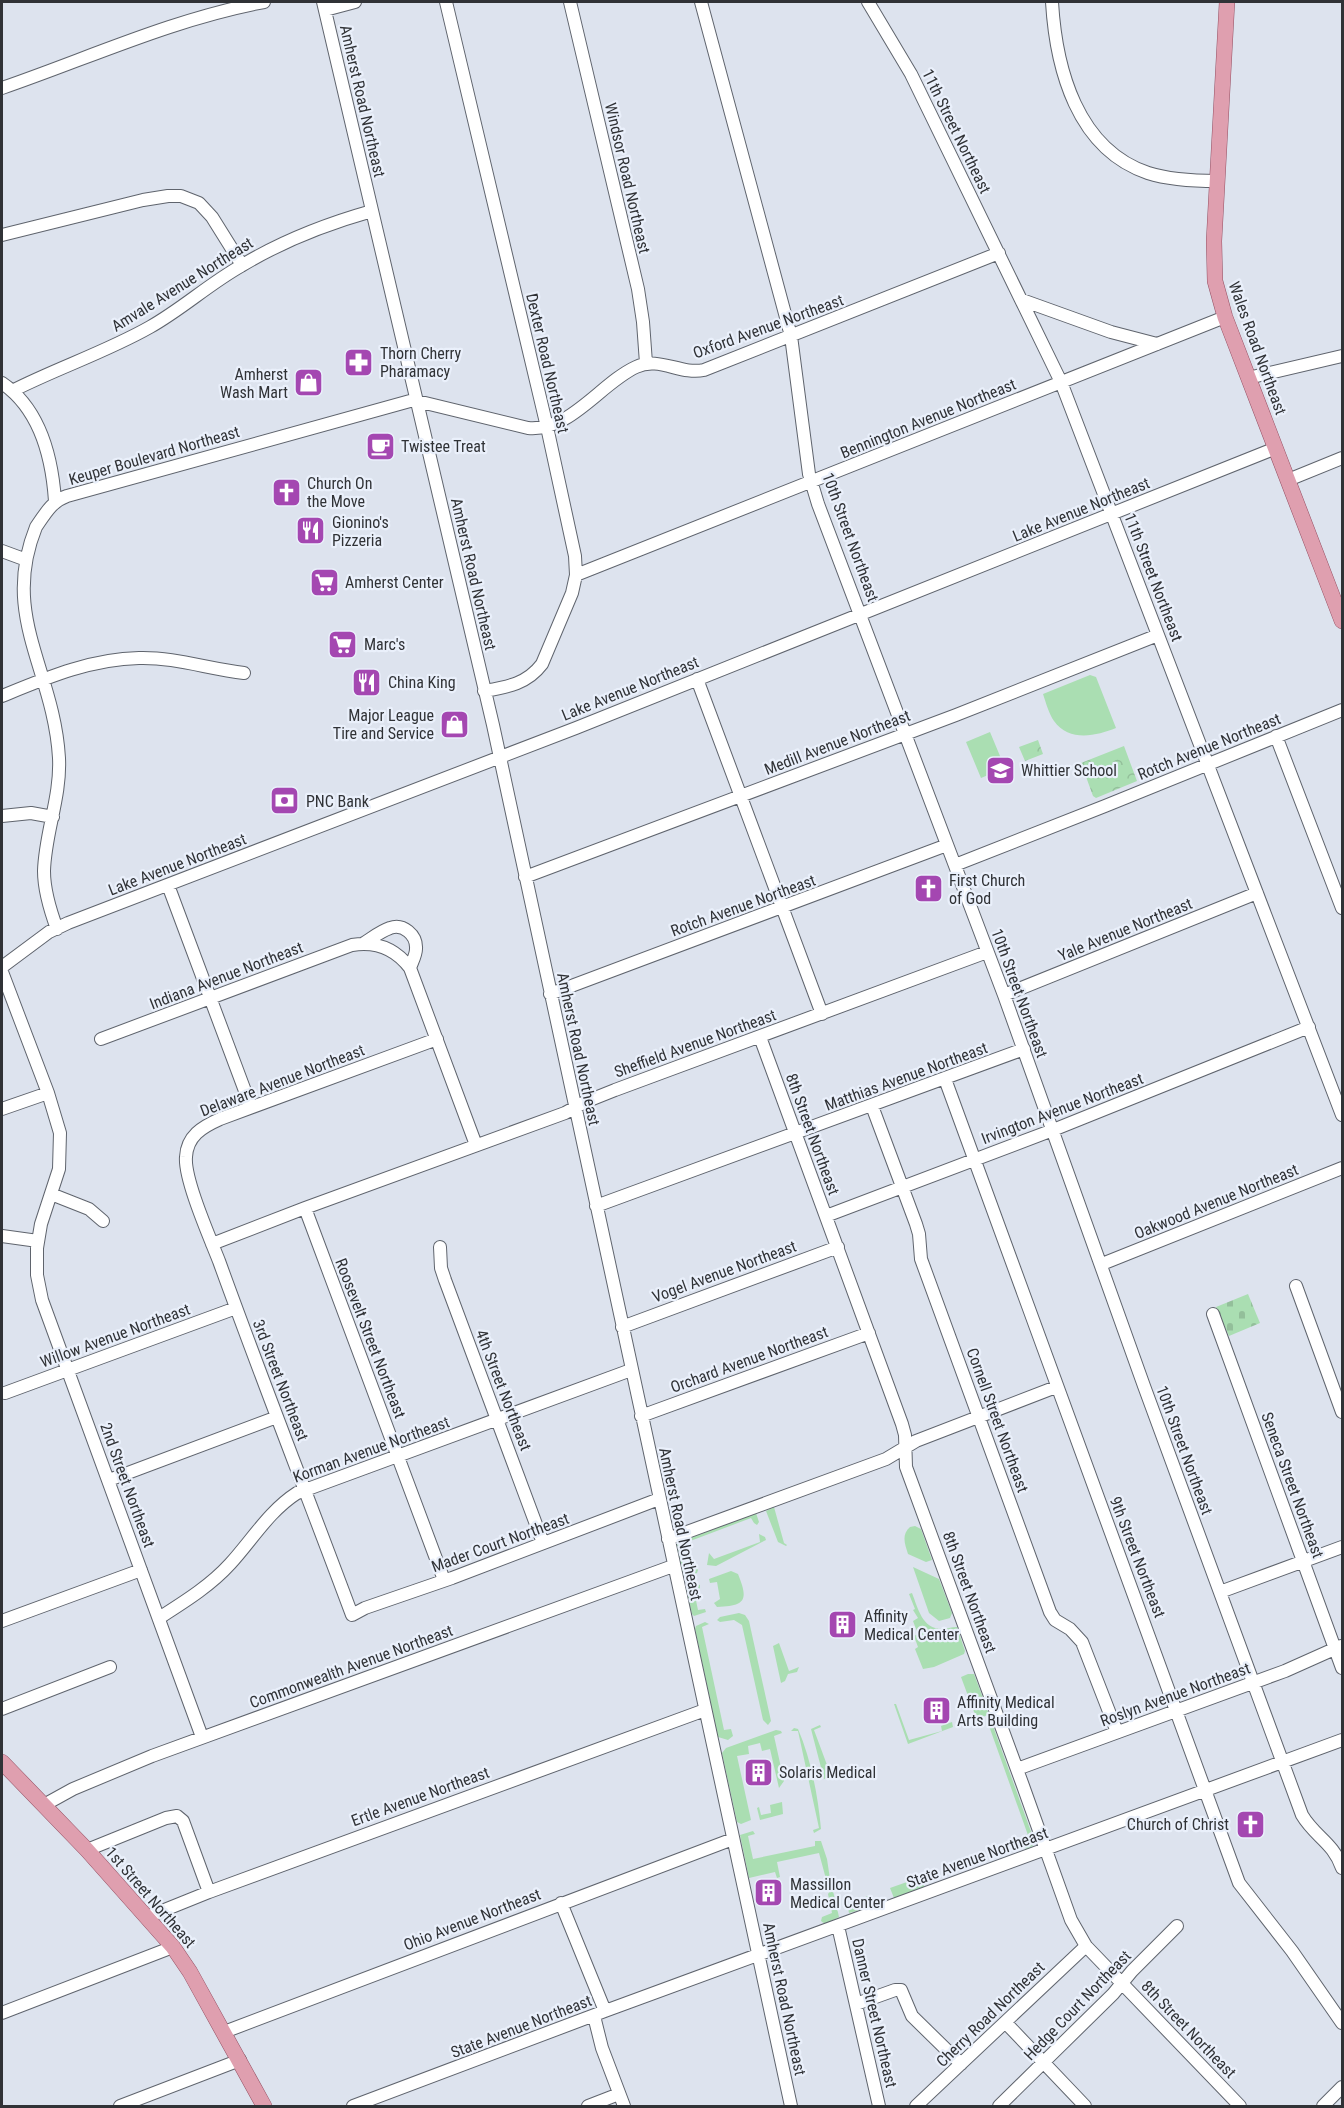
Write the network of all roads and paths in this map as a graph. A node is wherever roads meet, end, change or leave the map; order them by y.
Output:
1 (264, 2) edge
2 (356, 2) edge
3 (446, 2) edge
4 (570, 2) edge
5 (701, 2) edge
6 (868, 2) edge
7 (1052, 2) edge
8 (1227, 2) edge
9 (324, 6) edge
10 (2, 88) edge
11 (1217, 181) junction
12 (372, 211) junction
13 (2, 236) edge
14 (999, 253) junction
15 (242, 265) junction
16 (1022, 300) junction
17 (1225, 317) junction
18 (791, 336) junction
19 (1157, 344) junction
20 (1342, 356) edge
21 (646, 363) junction
22 (1248, 378) junction
23 (2, 382) edge
24 (1061, 382) junction
25 (12, 391) junction
26 (417, 401) junction
27 (547, 427) junction
28 (1276, 448) junction
29 (1342, 458) edge
30 (1288, 480) junction
31 (811, 482) junction
32 (55, 501) junction
33 (1112, 514) junction
34 (2, 551) edge
35 (21, 558) junction
36 (576, 574) junction
37 (861, 615) junction
38 (1342, 621) edge
39 (1158, 635) junction
40 (244, 673) dead end
41 (697, 679) junction
42 (40, 681) junction
43 (484, 691) junction
44 (2, 696) edge
45 (1342, 710) edge
46 (905, 734) junction
47 (1276, 736) junction
48 (499, 758) junction
49 (1208, 764) junction
50 (741, 797) junction
51 (2, 816) edge
52 (53, 817) junction
53 (947, 845) junction
54 (955, 865) junction
55 (525, 877) junction
56 (168, 885) junction
57 (1257, 893) junction
58 (782, 908) junction
59 (1342, 908) edge
60 (57, 929) junction
61 (364, 943) junction
62 (987, 952) junction
63 (410, 968) junction
64 (2, 969) edge
65 (550, 994) junction
66 (1004, 995) junction
67 (210, 998) junction
68 (822, 1014) junction
69 (1309, 1027) junction
70 (760, 1037) junction
71 (437, 1039) junction
72 (101, 1040) dead end
73 (1023, 1049) junction
74 (945, 1079) junction
75 (48, 1093) junction
76 (1339, 1093) edge
77 (872, 1106) junction
78 (250, 1107) junction
79 (575, 1108) junction
80 (2, 1109) edge
81 (1342, 1115) edge
82 (1053, 1130) junction
83 (795, 1134) junction
84 (476, 1145) junction
85 (974, 1161) junction
86 (1342, 1168) edge
87 (903, 1187) junction
88 (193, 1190) joint
89 (51, 1194) junction
90 (596, 1206) junction
91 (305, 1208) junction
92 (826, 1216) junction
93 (104, 1221) dead end
94 (2, 1236) edge
95 (38, 1241) junction
96 (212, 1244) junction
97 (440, 1247) dead end
98 (838, 1247) junction
99 (1102, 1264) junction
100 (1296, 1286) dead end
101 (236, 1308) junction
102 (1213, 1314) dead end
103 (622, 1327) junction
104 (869, 1333) junction
105 (68, 1370) junction
106 (631, 1370) junction
107 (1056, 1387) junction
108 (5, 1394) dead end
109 (1342, 1412) edge
110 (641, 1416) junction
111 (979, 1416) junction
112 (277, 1417) junction
113 (497, 1420) junction
114 (905, 1447) junction
115 (398, 1457) junction
116 (109, 1480) junction
117 (305, 1490) junction
118 (659, 1500) junction
119 (668, 1539) junction
120 (543, 1543) junction
121 (1342, 1547) edge
122 (1303, 1561) junction
123 (674, 1566) junction
124 (141, 1570) junction
125 (444, 1580) junction
126 (1220, 1592) junction
127 (352, 1615) joint
128 (159, 1618) junction
129 (2, 1621) edge
130 (1339, 1647) edge
131 (110, 1667) dead end
132 (1342, 1668) edge
133 (1254, 1683) junction
134 (2, 1709) edge
135 (705, 1710) junction
136 (1176, 1710) junction
137 (1118, 1732) junction
138 (202, 1737) junction
139 (1342, 1740) edge
140 (2, 1762) edge
141 (1283, 1762) junction
142 (1017, 1769) junction
143 (1205, 1790) junction
144 (44, 1805) junction
145 (733, 1839) junction
146 (1045, 1849) junction
147 (87, 1850) junction
148 (1342, 1868) edge
149 (208, 1892) junction
150 (561, 1903) junction
151 (147, 1917) junction
152 (838, 1926) junction
153 (1177, 1926) dead end
154 (1086, 1946) junction
155 (173, 1947) junction
156 (760, 1956) junction
157 (1122, 1984) junction
158 (856, 2004) junction
159 (2, 2013) edge
160 (600, 2014) junction
161 (1005, 2022) junction
162 (1342, 2023) edge
163 (224, 2032) junction
164 (240, 2060) junction
165 (1043, 2063) junction
166 (962, 2064) junction
167 (1342, 2087) edge
168 (619, 2094) junction
169 (924, 2104) edge
170 (120, 2106) edge
171 (264, 2106) edge
172 (353, 2106) edge
173 (588, 2106) edge
174 (624, 2106) edge
175 (792, 2106) edge
176 (879, 2106) edge
177 (999, 2106) edge
178 (1085, 2106) edge
179 (1240, 2106) edge
180 (1323, 2106) edge

1 - 10 street
2 - 9 street
3 - 27 street, Dexter Road Northeast
4 - 21 street, Windsor Road Northeast
5 - 18 street, 10th Street Northeast
6 - 14 street, 11th Street Northeast
7 - 11 street
8 - 11 main road, Wales Road Northeast
9 - 12 street, Amherst Road Northeast
11 - 17 main road, Wales Road Northeast
12 - 15 street, Amvale Avenue Northeast
12 - 26 street, Amherst Road Northeast
13 - 15 street
14 - 16 street, 11th Street Northeast
14 - 18 street, Oxford Avenue Northeast
15 - 25 street, Amvale Avenue Northeast
16 - 19 street
16 - 24 street, 11th Street Northeast
17 - 19 street, Bennington Avenue Northeast
17 - 22 main road, Wales Road Northeast
18 - 21 street, Oxford Avenue Northeast
18 - 31 street, 10th Street Northeast
19 - 24 street, Bennington Avenue Northeast
20 - 22 street
21 - 27 street
22 - 28 main road, Wales Road Northeast
23 - 25 street
24 - 31 street, Bennington Avenue Northeast
24 - 33 street, 11th Street Northeast
25 - 32 street
26 - 27 street
26 - 32 street, Keuper Boulevard Northeast
26 - 43 street, Amherst Road Northeast
27 - 36 street, Dexter Road Northeast
28 - 30 main road, Wales Road Northeast
28 - 33 street, Lake Avenue Northeast
29 - 30 street
30 - 38 main road, Wales Road Northeast
31 - 36 street, Bennington Avenue Northeast
31 - 37 street, 10th Street Northeast
32 - 35 street, Keuper Boulevard Northeast
33 - 37 street, Lake Avenue Northeast
33 - 39 street, 11th Street Northeast
34 - 35 street
35 - 42 street, Keuper Boulevard Northeast
36 - 43 street, Dexter Road Northeast
37 - 41 street, Lake Avenue Northeast
37 - 46 street, 10th Street Northeast
39 - 46 street, Medill Avenue Northeast
39 - 49 street, 11th Street Northeast
40 - 42 street
41 - 48 street, Lake Avenue Northeast
41 - 50 street
42 - 44 street
42 - 52 street, Keuper Boulevard Northeast
43 - 48 street, Amherst Road Northeast
45 - 47 street, Rotch Avenue Northeast
46 - 50 street, Medill Avenue Northeast
46 - 53 street, 10th Street Northeast
47 - 49 street, Rotch Avenue Northeast
47 - 59 street
48 - 55 street, Amherst Road Northeast
48 - 56 street, Lake Avenue Northeast
49 - 54 street, Rotch Avenue Northeast
49 - 57 street, 11th Street Northeast
50 - 55 street, Medill Avenue Northeast
50 - 58 street
51 - 52 street
52 - 60 street, Keuper Boulevard Northeast
53 - 54 street, 10th Street Northeast
53 - 58 street, Rotch Avenue Northeast
54 - 62 street, 10th Street Northeast
55 - 65 street, Amherst Road Northeast
56 - 60 street, Lake Avenue Northeast
56 - 67 street
57 - 66 street, Yale Avenue Northeast
57 - 69 street, 11th Street Northeast
58 - 65 street, Rotch Avenue Northeast
58 - 68 street
60 - 64 street, Lake Avenue Northeast
61 - 63 street
61 - 63 street, Indiana Avenue Northeast
61 - 67 street, Indiana Avenue Northeast
62 - 66 street, 10th Street Northeast
62 - 68 street, Sheffield Avenue Northeast
63 - 71 street
64 - 75 street, 2nd Street Northeast
65 - 79 street, Amherst Road Northeast
66 - 73 street, 10th Street Northeast
67 - 72 street, Indiana Avenue Northeast
67 - 78 street
68 - 70 street, Sheffield Avenue Northeast
69 - 76 street, 11th Street Northeast
69 - 82 street, Irvington Avenue Northeast
70 - 79 street, Sheffield Avenue Northeast
70 - 83 street, 8th Street Northeast
71 - 78 street, Delaware Avenue Northeast
71 - 84 street
73 - 74 street, Matthias Avenue Northeast
73 - 82 street, 10th Street Northeast
74 - 77 street, Matthias Avenue Northeast
74 - 85 street, 9th Street Northeast
75 - 80 street
75 - 89 street, 2nd Street Northeast
76 - 81 street, 11th Street Northeast
77 - 83 street, Matthias Avenue Northeast
77 - 87 street, Cornell Street Northeast
78 - 88 street, Delaware Avenue Northeast
79 - 84 street, Sheffield Avenue Northeast
79 - 90 street, Amherst Road Northeast
82 - 85 street, Irvington Avenue Northeast
82 - 99 street, 10th Street Northeast
83 - 90 street, Matthias Avenue Northeast
83 - 92 street, 8th Street Northeast
84 - 91 street, Sheffield Avenue Northeast
85 - 87 street, Irvington Avenue Northeast
85 - 107 street, 9th Street Northeast
86 - 99 street, Oakwood Avenue Northeast
87 - 92 street, Irvington Avenue Northeast
87 - 111 street, Cornell Street Northeast
88 - 96 street, 3rd Street Northeast
89 - 93 street
89 - 95 street, 2nd Street Northeast
90 - 103 street, Amherst Road Northeast
91 - 96 street, Sheffield Avenue Northeast
91 - 115 street, Roosevelt Street Northeast
92 - 98 street, 8th Street Northeast
94 - 95 street
95 - 105 street, 2nd Street Northeast
96 - 101 street, 3rd Street Northeast
97 - 113 street, 4th Street Northeast
98 - 103 street, Vogel Avenue Northeast
98 - 104 street, 8th Street Northeast
99 - 126 street, 10th Street Northeast
100 - 109 street
101 - 105 street, Willow Avenue Northeast
101 - 112 street, 3rd Street Northeast
102 - 122 street, Seneca Street Northeast
103 - 106 street, Amherst Road Northeast
104 - 110 street, Orchard Avenue Northeast
104 - 114 street, 8th Street Northeast
105 - 108 street, Willow Avenue Northeast
105 - 116 street, 2nd Street Northeast
106 - 110 street, Amherst Road Northeast
106 - 113 street, Korman Avenue Northeast
107 - 111 street
107 - 136 street, 9th Street Northeast
110 - 118 street, Amherst Road Northeast
111 - 114 street
111 - 137 street, Cornell Street Northeast
112 - 116 street
112 - 117 street, 3rd Street Northeast
113 - 115 street, Korman Avenue Northeast
113 - 120 street, 4th Street Northeast
114 - 119 street
114 - 142 street, 8th Street Northeast
115 - 117 street, Korman Avenue Northeast
115 - 125 street, Roosevelt Street Northeast
116 - 124 street, 2nd Street Northeast
117 - 127 street, 3rd Street Northeast
117 - 128 street, Korman Avenue Northeast
118 - 119 street, Amherst Road Northeast
118 - 120 street, Mader Court Northeast
119 - 123 street, Amherst Road Northeast
120 - 125 street, Mader Court Northeast
121 - 122 street
122 - 126 street
122 - 130 street, Seneca Street Northeast
123 - 135 street, Amherst Road Northeast
123 - 138 street, Commonwealth Avenue Northeast
124 - 128 street, 2nd Street Northeast
124 - 129 street
125 - 127 street, Mader Court Northeast
126 - 133 street, 10th Street Northeast
128 - 138 street, 2nd Street Northeast
130 - 132 street, Seneca Street Northeast
130 - 133 street, Roslyn Avenue Northeast
131 - 134 street
133 - 136 street, Roslyn Avenue Northeast
133 - 141 street, 10th Street Northeast
135 - 145 street, Amherst Road Northeast
135 - 149 street, Ertle Avenue Northeast
136 - 137 street, Roslyn Avenue Northeast
136 - 143 street, 9th Street Northeast
137 - 142 street, Roslyn Avenue Northeast
138 - 144 street, Commonwealth Avenue Northeast
139 - 141 street, State Avenue Northeast
140 - 144 main road, 1st Street Northeast
141 - 143 street, State Avenue Northeast
141 - 148 street, 10th Street Northeast
142 - 146 street, 8th Street Northeast
143 - 146 street, State Avenue Northeast
143 - 162 street, 9th Street Northeast
144 - 147 main road, 1st Street Northeast
145 - 150 street, Ohio Avenue Northeast
145 - 156 street, Amherst Road Northeast
146 - 152 street, State Avenue Northeast
146 - 154 street, 8th Street Northeast
147 - 149 street
147 - 151 main road, 1st Street Northeast
149 - 151 street, Ertle Avenue Northeast
150 - 160 street
150 - 163 street, Ohio Avenue Northeast
151 - 155 main road, 1st Street Northeast
152 - 156 street, State Avenue Northeast
152 - 158 street, Danner Street Northeast
153 - 157 street, Hedge Court Northeast
154 - 157 street, 8th Street Northeast
154 - 161 street, Cherry Road Northeast
155 - 159 street
155 - 163 main road, 1st Street Northeast
156 - 160 street, State Avenue Northeast
156 - 175 street, Amherst Road Northeast
157 - 165 street, Hedge Court Northeast
157 - 179 street, 8th Street Northeast
158 - 166 street
158 - 176 street, Danner Street Northeast
160 - 168 street
160 - 172 street, State Avenue Northeast
161 - 165 street
161 - 166 street, Cherry Road Northeast
163 - 164 main road, 1st Street Northeast
164 - 170 street
164 - 171 main road, 1st Street Northeast
165 - 177 street, Hedge Court Northeast
165 - 178 street
166 - 169 street, Cherry Road Northeast
167 - 180 street
168 - 173 street
168 - 174 street

